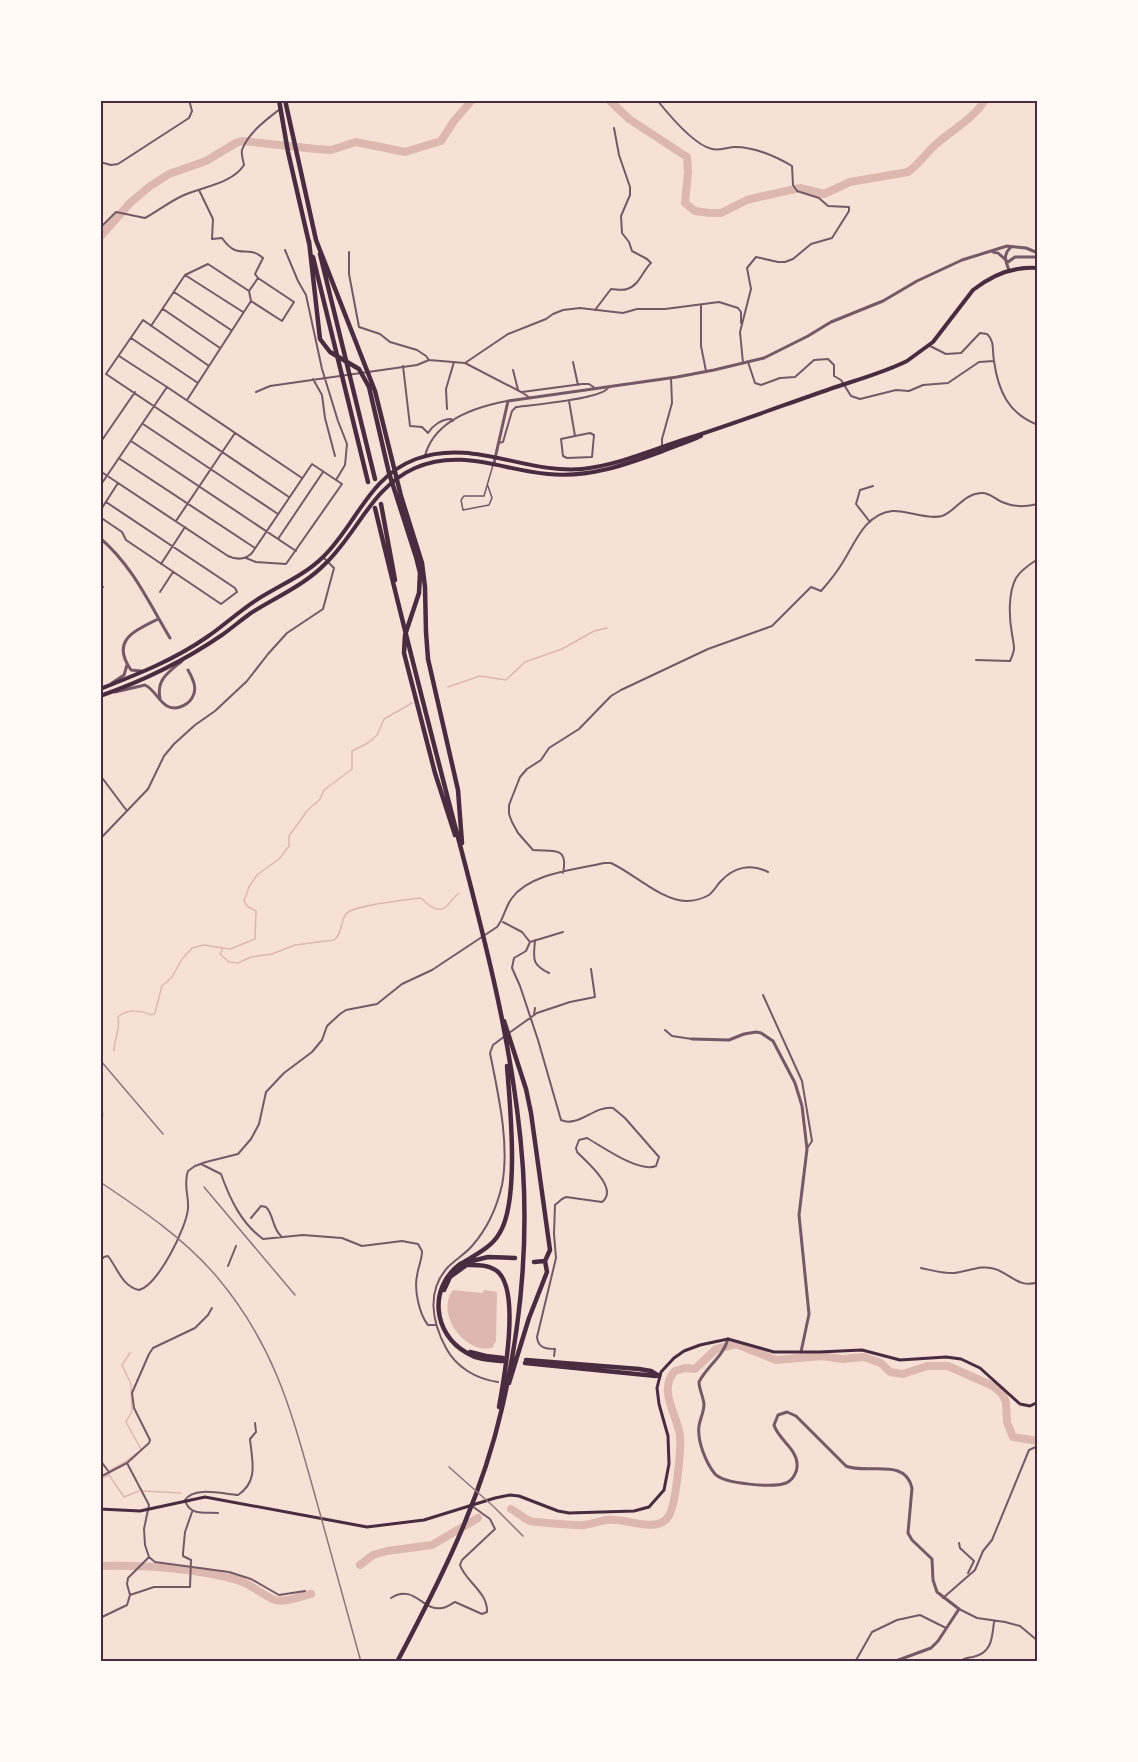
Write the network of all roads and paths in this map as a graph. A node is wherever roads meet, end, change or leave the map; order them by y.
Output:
1 (189, 100) edge
2 (279, 100) edge
3 (285, 100) edge
4 (290, 100) edge
5 (657, 100) edge
6 (614, 128) dead end
7 (100, 162) edge
8 (200, 190) junction
9 (105, 222) junction
10 (100, 223) edge
11 (100, 228) edge
12 (316, 240) junction
13 (309, 241) junction
14 (1012, 246) junction
15 (1026, 248) junction
16 (285, 250) dead end
17 (349, 252) dead end
18 (992, 252) junction
19 (1038, 255) edge
20 (1026, 257) junction
21 (1008, 264) junction
22 (1038, 268) edge
23 (185, 274) junction
24 (258, 278) junction
25 (249, 291) junction
26 (174, 292) junction
27 (251, 301) junction
28 (700, 305) junction
29 (162, 309) junction
30 (595, 310) junction
31 (244, 313) junction
32 (742, 324) junction
33 (151, 326) junction
34 (232, 331) junction
35 (131, 338) junction
36 (929, 345) junction
37 (220, 348) junction
38 (118, 355) junction
39 (429, 360) junction
40 (994, 361) junction
41 (573, 362) dead end
42 (748, 362) junction
43 (454, 363) junction
44 (465, 363) junction
45 (743, 363) junction
46 (209, 366) junction
47 (403, 366) junction
48 (513, 370) dead end
49 (706, 372) junction
50 (327, 377) junction
51 (671, 378) junction
52 (313, 379) junction
53 (198, 383) junction
54 (578, 385) junction
55 (167, 387) junction
56 (608, 388) junction
57 (596, 389) junction
58 (520, 391) junction
59 (135, 392) junction
60 (256, 392) dead end
61 (530, 398) junction
62 (186, 400) junction
63 (508, 401) junction
64 (569, 401) junction
65 (154, 405) junction
66 (447, 409) dead end
67 (453, 421) junction
68 (143, 424) junction
69 (1038, 425) edge
70 (235, 433) junction
71 (706, 433) junction
72 (575, 436) junction
73 (131, 441) junction
74 (100, 443) edge
75 (498, 443) junction
76 (662, 447) junction
77 (222, 452) junction
78 (335, 456) dead end
79 (425, 456) junction
80 (495, 457) junction
81 (120, 458) junction
82 (494, 463) junction
83 (210, 469) junction
84 (100, 471) edge
85 (323, 471) junction
86 (392, 471) junction
87 (107, 476) junction
88 (302, 478) junction
89 (375, 479) dead end
90 (394, 479) junction
91 (336, 480) junction
92 (368, 482) dead end
93 (118, 483) junction
94 (100, 486) edge
95 (199, 486) junction
96 (488, 486) junction
97 (873, 486) dead end
98 (290, 497) junction
99 (106, 502) junction
100 (187, 503) junction
101 (381, 504) dead end
102 (1038, 504) edge
103 (375, 508) dead end
104 (100, 511) edge
105 (278, 514) junction
106 (100, 517) edge
107 (176, 521) junction
108 (870, 522) junction
109 (185, 527) junction
110 (266, 531) junction
111 (100, 538) edge
112 (278, 539) junction
113 (172, 546) junction
114 (255, 548) junction
115 (296, 552) junction
116 (323, 557) junction
117 (246, 558) junction
118 (1038, 559) edge
119 (329, 561) junction
120 (161, 564) junction
121 (173, 572) junction
122 (100, 583) edge
123 (103, 587) dead end
124 (160, 592) dead end
125 (400, 609) junction
126 (158, 619) junction
127 (170, 638) dead end
128 (186, 658) junction
129 (976, 660) dead end
130 (127, 664) junction
131 (154, 669) junction
132 (188, 670) dead end
133 (103, 688) edge
134 (111, 692) junction
135 (100, 696) edge
136 (160, 700) junction
137 (438, 772) junction
138 (100, 775) edge
139 (127, 811) junction
140 (100, 839) edge
141 (462, 852) junction
142 (768, 872) dead end
143 (563, 873) junction
144 (502, 921) junction
145 (562, 932) dead end
146 (535, 940) junction
147 (530, 942) junction
148 (591, 969) dead end
149 (549, 973) dead end
150 (763, 995) dead end
151 (499, 1008) junction
152 (535, 1008) dead end
153 (534, 1015) junction
154 (530, 1017) junction
155 (665, 1030) dead end
156 (692, 1038) joint
157 (505, 1042) junction
158 (807, 1149) junction
159 (201, 1164) junction
160 (252, 1218) dead end
161 (282, 1236) junction
162 (236, 1246) dead end
163 (515, 1260) dead end
164 (100, 1261) edge
165 (535, 1261) dead end
166 (545, 1261) junction
167 (462, 1265) junction
168 (228, 1266) dead end
169 (921, 1268) dead end
170 (1038, 1282) edge
171 (212, 1308) dead end
172 (436, 1325) junction
173 (728, 1340) junction
174 (801, 1352) junction
175 (554, 1356) dead end
176 (503, 1360) dead end
177 (525, 1361) dead end
178 (659, 1376) junction
179 (498, 1382) dead end
180 (1038, 1402) edge
181 (503, 1406) junction
182 (255, 1423) dead end
183 (494, 1440) junction
184 (1038, 1446) edge
185 (100, 1460) edge
186 (127, 1463) junction
187 (110, 1472) junction
188 (100, 1477) edge
189 (185, 1500) junction
190 (472, 1506) junction
191 (100, 1509) edge
192 (149, 1509) junction
193 (192, 1511) junction
194 (218, 1513) dead end
195 (958, 1543) dead end
196 (149, 1557) junction
197 (190, 1567) junction
198 (967, 1576) junction
199 (305, 1591) dead end
200 (130, 1595) junction
201 (392, 1598) dead end
202 (943, 1598) junction
203 (959, 1609) junction
204 (100, 1618) edge
205 (994, 1621) junction
206 (946, 1629) junction
207 (1038, 1641) edge
208 (396, 1662) edge
209 (855, 1662) edge
210 (893, 1662) edge
211 (959, 1662) edge

1 - 7 street
2 - 13 highway
3 - 12 highway
4 - 8 street
5 - 32 street
6 - 30 street
8 - 9 street
8 - 24 street
9 - 10 street
9 - 11 street
12 - 86 highway
12 - 89 highway
13 - 86 highway
13 - 92 highway
14 - 15 street
14 - 18 street
14 - 21 street
15 - 19 street
15 - 20 street
16 - 50 street
17 - 39 street
18 - 21 street
18 - 42 street
19 - 20 street
20 - 21 street
21 - 22 highway
21 - 36 highway
23 - 25 street
23 - 26 street
23 - 31 street
24 - 25 street
24 - 27 street
25 - 27 street
26 - 29 street
26 - 34 street
27 - 31 street
28 - 30 street
28 - 32 street
28 - 49 street
29 - 33 street
29 - 37 street
30 - 44 street
31 - 34 street
32 - 45 street
33 - 35 street
33 - 46 street
34 - 37 street
35 - 38 street
35 - 53 street
36 - 40 street
36 - 71 highway
37 - 46 street
38 - 55 street
38 - 59 street
39 - 43 street
39 - 47 street
40 - 42 street
40 - 69 street
41 - 54 street
42 - 45 street
43 - 44 street
43 - 66 street
44 - 58 street
45 - 49 street
46 - 53 street
47 - 50 street
47 - 67 street
48 - 58 street
49 - 51 street
50 - 52 street
50 - 91 street
51 - 56 street
51 - 76 street
52 - 60 street
52 - 78 street
53 - 62 street
54 - 57 street
54 - 58 street
55 - 62 street
55 - 65 street
56 - 57 street
56 - 64 street
57 - 61 street
58 - 61 street
59 - 65 street
59 - 74 street
61 - 63 street
62 - 70 street
63 - 67 street
63 - 75 street
64 - 72 street
64 - 75 street
65 - 68 street
65 - 77 street
67 - 79 street
68 - 73 street
68 - 83 street
70 - 77 street
70 - 88 street
71 - 76 highway
71 - 82 highway
72 - 72 street
73 - 81 street
73 - 95 street
75 - 80 street
76 - 80 highway
77 - 83 street
77 - 98 street
79 - 80 highway
79 - 86 highway
80 - 82 street
81 - 87 street
81 - 100 street
82 - 90 highway
82 - 96 lane
83 - 95 street
83 - 105 street
84 - 87 street
85 - 88 street
85 - 91 street
85 - 112 street
86 - 90 highway
86 - 116 highway
87 - 93 street
87 - 94 street
88 - 98 street
90 - 119 highway
90 - 137 highway
90 - 141 highway
91 - 115 street
93 - 99 street
93 - 107 street
95 - 100 street
95 - 110 street
96 - 96 lane
97 - 108 street
98 - 105 street
99 - 104 street
99 - 113 street
100 - 107 street
100 - 114 street
101 - 125 highway
102 - 108 street
103 - 125 highway
105 - 110 street
106 - 120 street
107 - 109 street
108 - 143 street
109 - 113 street
109 - 117 street
110 - 112 street
110 - 114 street
111 - 126 street
112 - 115 street
113 - 120 street
113 - 121 street
114 - 117 street
115 - 117 street
116 - 119 street
116 - 131 highway
118 - 129 street
119 - 128 highway
119 - 139 street
120 - 121 street
121 - 124 street
122 - 123 street
125 - 137 highway
126 - 127 street
126 - 130 street
128 - 134 highway
128 - 136 street
130 - 131 street
130 - 133 street
131 - 133 highway
132 - 136 street
134 - 135 highway
134 - 136 street
137 - 141 highway
138 - 139 street
139 - 140 street
141 - 151 highway
142 - 143 street
143 - 144 street
144 - 147 street
144 - 159 street
145 - 146 street
146 - 147 street
146 - 149 street
147 - 154 street
148 - 153 street
150 - 158 street
151 - 157 highway
151 - 166 highway
152 - 153 street
153 - 154 street
154 - 172 street
154 - 175 street
155 - 156 street
156 - 158 street
157 - 167 highway
157 - 181 highway
158 - 174 street
159 - 161 street
159 - 164 street
160 - 161 street
161 - 172 street
162 - 168 street
163 - 167 highway
165 - 166 highway
166 - 181 highway
167 - 176 highway
167 - 183 highway
169 - 170 street
171 - 186 street
172 - 179 street
173 - 174 main road
173 - 178 main road
173 - 202 street
174 - 180 main road
177 - 178 highway
178 - 190 main road
181 - 183 highway
182 - 189 street
183 - 208 highway
184 - 198 street
185 - 187 street
186 - 187 street
186 - 192 street
187 - 188 street
189 - 190 main road
189 - 192 main road
189 - 193 street
190 - 201 street
191 - 192 main road
192 - 196 street
193 - 194 street
193 - 197 street
195 - 198 street
196 - 197 street
196 - 200 street
197 - 199 street
197 - 200 street
198 - 202 street
200 - 204 street
202 - 203 street
203 - 205 street
203 - 206 street
205 - 207 street
205 - 211 street
206 - 209 street
206 - 210 street

